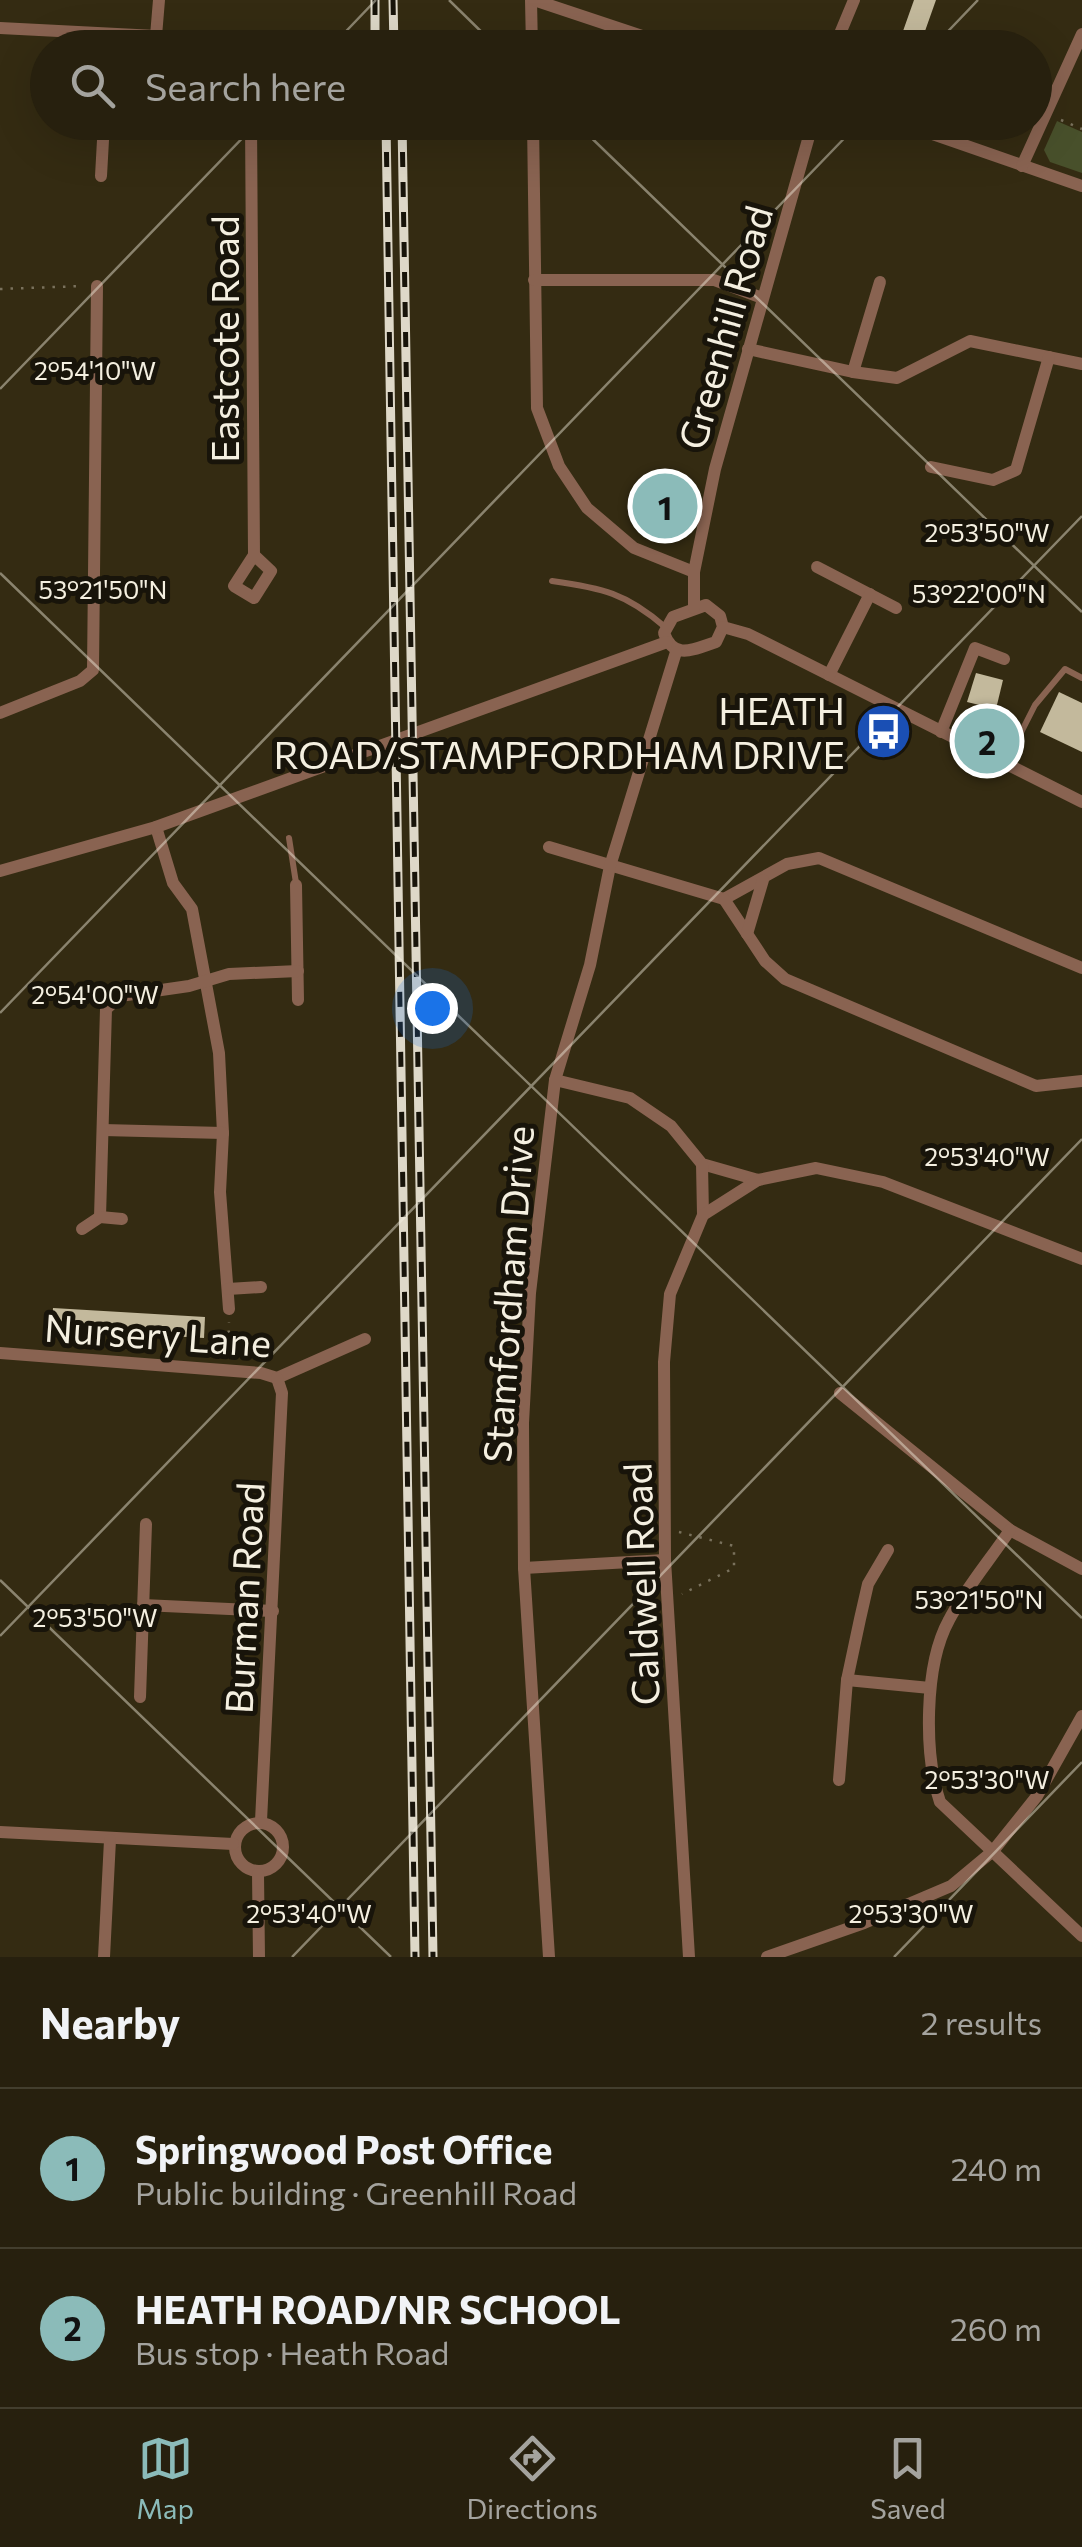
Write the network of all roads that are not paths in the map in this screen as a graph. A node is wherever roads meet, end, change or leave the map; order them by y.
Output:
1 (159, 0) edge
2 (533, 0) edge
3 (854, 0) edge
4 (0, 28) edge
5 (156, 30) edge
6 (532, 30) edge
7 (624, 30) edge
8 (842, 30) edge
9 (30, 31) edge
10 (1082, 34) edge
11 (1052, 100) edge
12 (103, 140) edge
13 (251, 140) edge
14 (532, 140) edge
15 (808, 140) edge
16 (949, 140) edge
17 (1034, 140) edge
18 (1022, 166) junction
19 (101, 176) dead end
20 (1082, 186) edge
21 (534, 280) junction
22 (880, 282) dead end
23 (97, 286) road end
24 (762, 298) junction
25 (748, 349) junction
26 (1049, 357) junction
27 (1082, 364) edge
28 (854, 372) junction
29 (931, 466) dead end
30 (254, 555) dead end
31 (816, 567) dead end
32 (694, 572) junction
33 (552, 580) dead end
34 (870, 594) junction
35 (694, 608) junction
36 (896, 608) dead end
37 (723, 627) junction
38 (670, 640) junction
39 (1004, 659) dead end
40 (1081, 674) edge
41 (829, 675) junction
42 (0, 713) edge
43 (941, 732) junction
44 (1005, 765) junction
45 (1082, 802) edge
46 (156, 826) junction
47 (289, 838) dead end
48 (549, 847) dead end
49 (610, 866) junction
50 (0, 871) edge
51 (762, 880) junction
52 (296, 885) joint
53 (724, 899) junction
54 (747, 934) junction
55 (1082, 968) edge
56 (298, 971) junction
57 (207, 981) junction
58 (298, 1000) dead end
59 (555, 1080) junction
60 (1082, 1081) edge
61 (103, 1130) junction
62 (224, 1133) junction
63 (702, 1164) junction
64 (758, 1180) junction
65 (703, 1215) junction
66 (100, 1217) junction
67 (122, 1219) dead end
68 (82, 1229) dead end
69 (1082, 1259) edge
70 (260, 1287) dead end
71 (228, 1289) junction
72 (229, 1309) road end
73 (365, 1340) dead end
74 (0, 1353) edge
75 (277, 1378) junction
76 (840, 1393) dead end
77 (146, 1524) dead end
78 (1010, 1530) junction
79 (888, 1550) dead end
80 (665, 1560) junction
81 (524, 1568) junction
82 (1082, 1570) edge
83 (144, 1605) junction
84 (273, 1611) junction
85 (847, 1680) junction
86 (930, 1688) junction
87 (140, 1698) dead end
88 (1082, 1716) edge
89 (838, 1780) dead end
90 (261, 1821) junction
91 (0, 1832) edge
92 (110, 1840) junction
93 (234, 1844) junction
94 (993, 1851) junction
95 (258, 1874) junction
96 (1082, 1936) edge
97 (104, 1957) edge
98 (259, 1957) edge
99 (549, 1957) edge
100 (690, 1957) edge
101 (767, 1957) edge

1 - 5 street
2 - 6 street
2 - 7 street
3 - 8 street
4 - 9 street
10 - 11 street
12 - 19 street
13 - 30 street, Eastcote Road
14 - 21 street
15 - 24 street, Greenhill Road
16 - 18 street
17 - 18 street
18 - 20 street
21 - 24 street
21 - 32 street
22 - 28 street
23 - 42 street
24 - 25 street, Greenhill Road
25 - 28 street
25 - 32 street, Greenhill Road
26 - 27 street
26 - 28 street
26 - 29 street
31 - 34 street
32 - 35 street, Greenhill Road
33 - 38 lane
34 - 36 street
34 - 41 street
35 - 37 street
35 - 38 street
37 - 38 street
37 - 41 street
38 - 46 street
38 - 49 street, Stamfordham Drive
39 - 43 street
40 - 44 lane
41 - 43 street
43 - 44 street
44 - 45 street
46 - 50 street
46 - 57 street
47 - 52 lane
48 - 49 street
49 - 53 street
49 - 59 street, Stamfordham Drive
51 - 53 street
51 - 54 street
51 - 55 street
52 - 56 street
53 - 54 street
54 - 60 street
56 - 57 street
56 - 58 street
57 - 61 street
57 - 62 street
59 - 63 street
59 - 81 street, Stamfordham Drive
61 - 62 street
61 - 66 street
62 - 71 street
63 - 64 street
63 - 65 street, Caldwell Road
64 - 65 street
64 - 69 street
65 - 80 street, Caldwell Road
66 - 67 street
66 - 68 street
70 - 71 street
71 - 72 street
73 - 75 street, Nursery Lane
74 - 75 street, Nursery Lane
75 - 84 street, Burman Road
76 - 78 street
77 - 83 street
78 - 82 street
78 - 86 street
79 - 85 street
80 - 81 street
80 - 100 street, Caldwell Road
81 - 99 street, Stamfordham Drive
83 - 84 street
83 - 87 street
84 - 90 street, Burman Road
85 - 86 street
85 - 89 street
86 - 94 street
88 - 94 street
90 - 93 street
90 - 95 street, Burman Road
91 - 92 street
92 - 93 street
92 - 97 street
93 - 95 street
94 - 96 street
94 - 101 street
95 - 98 street

